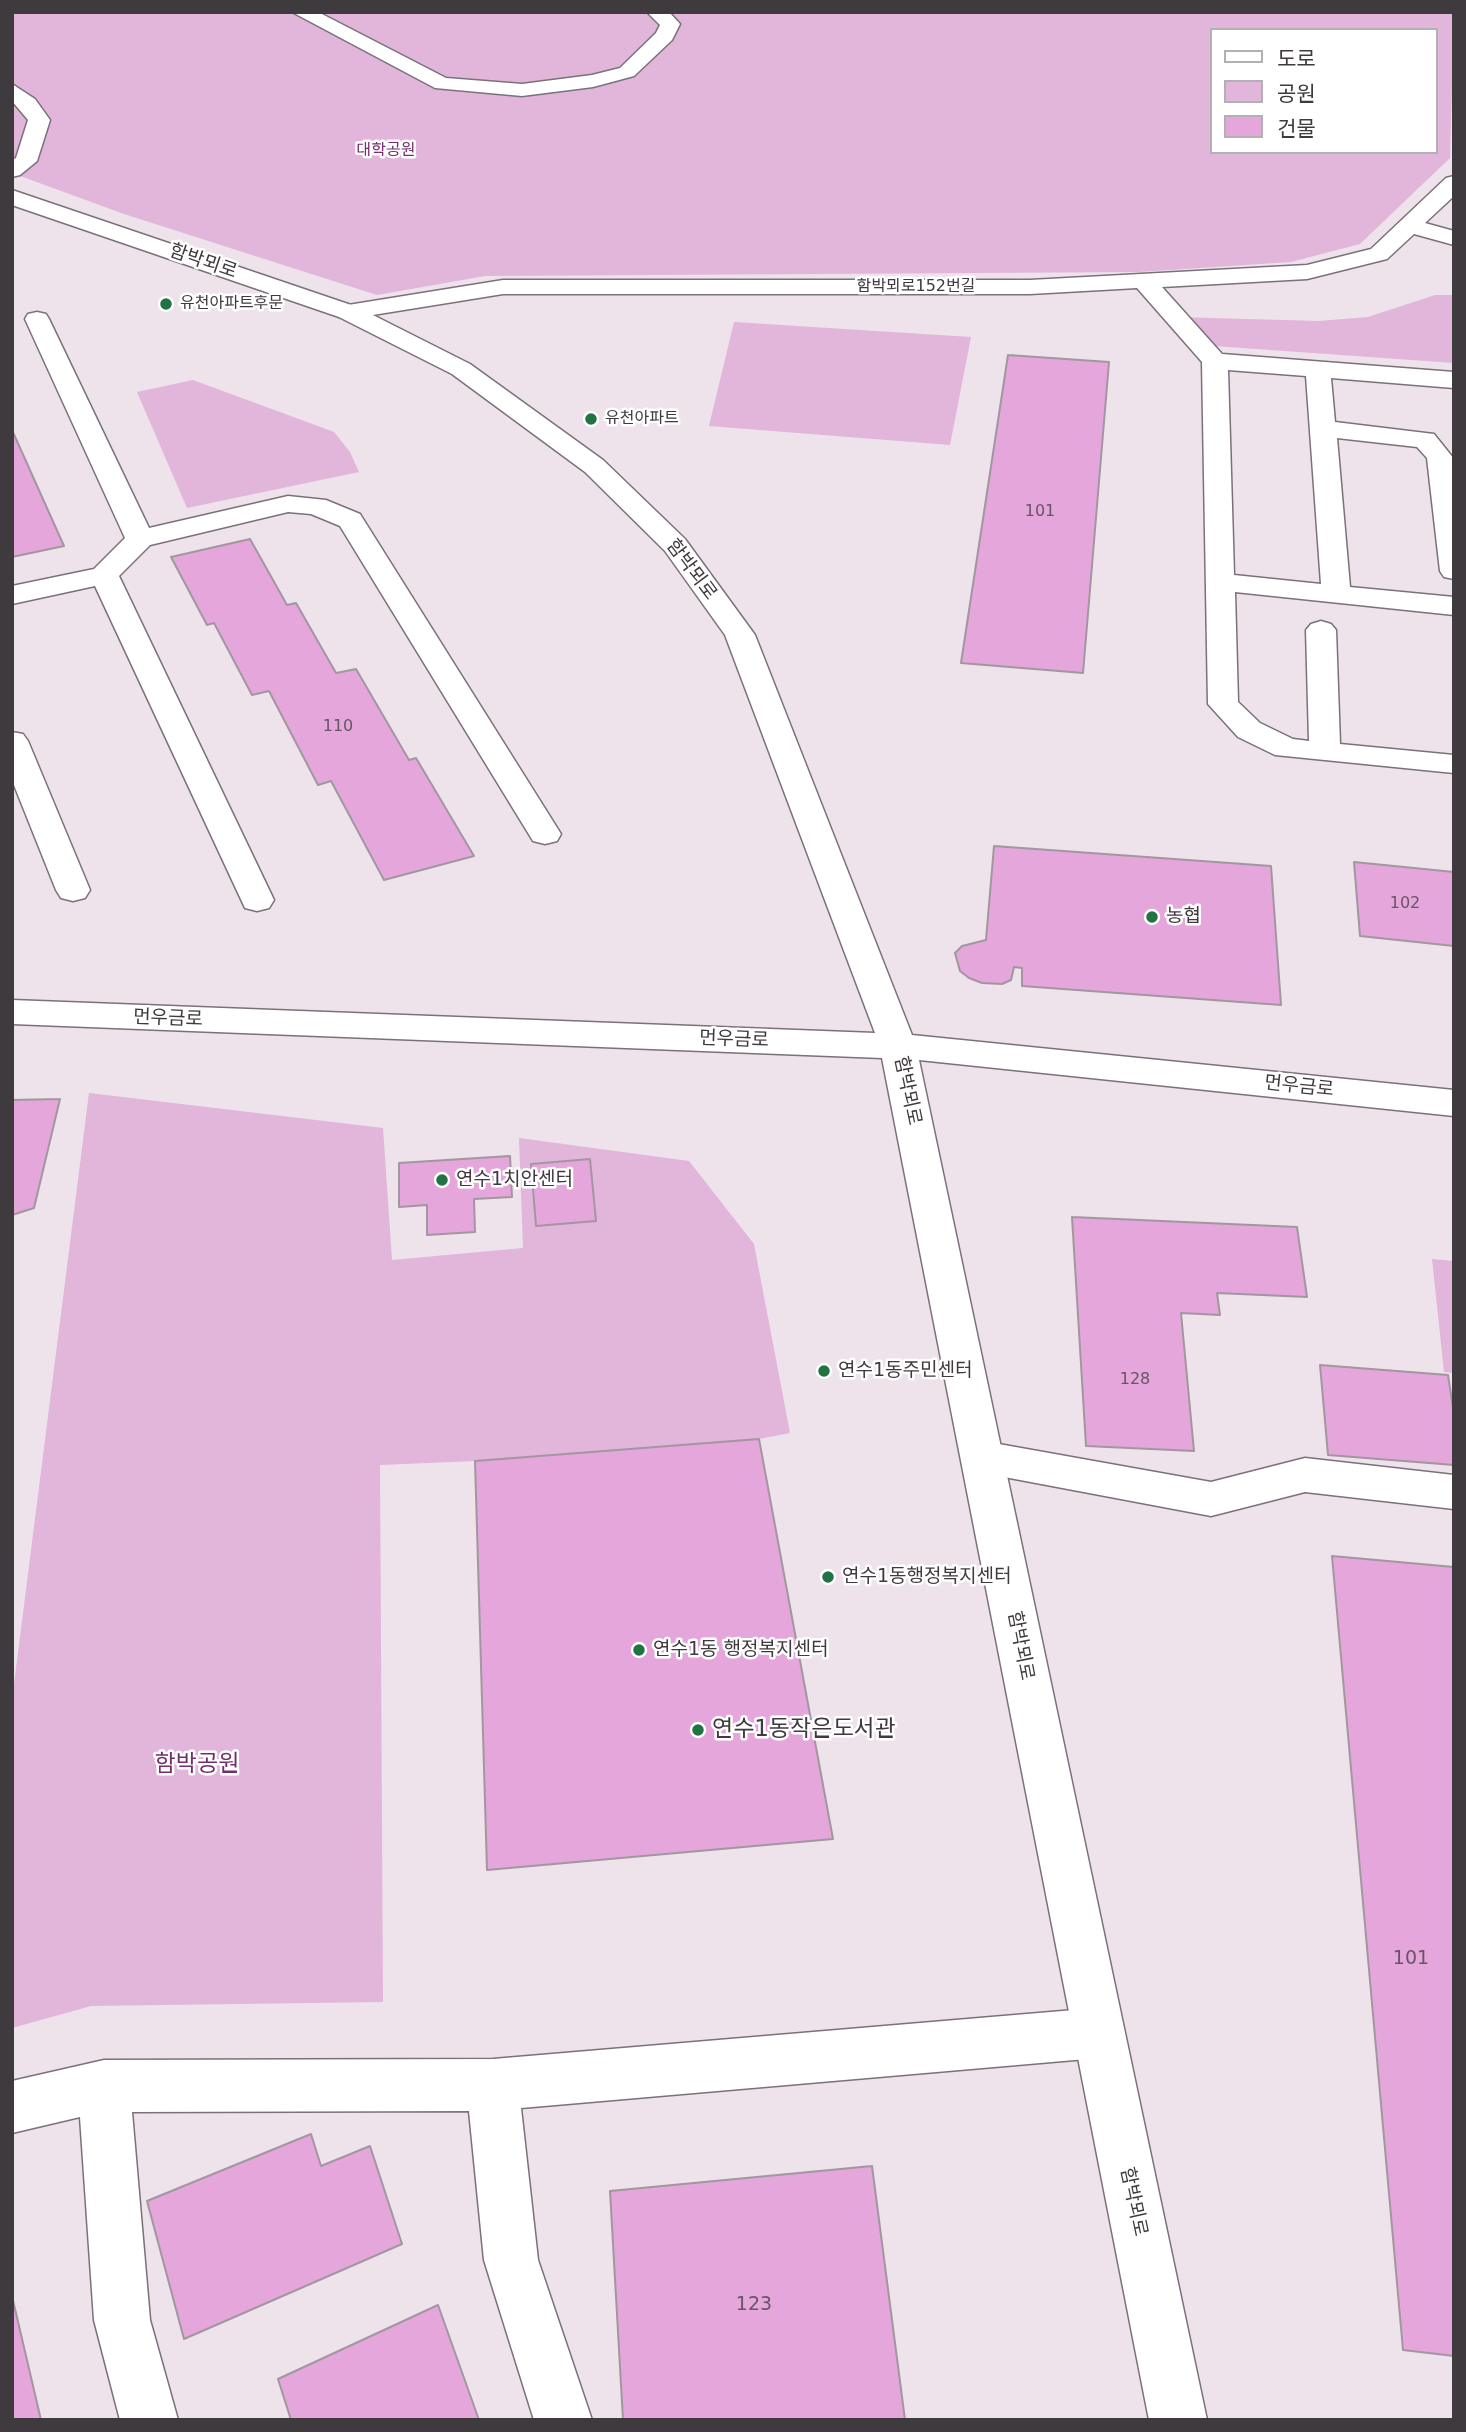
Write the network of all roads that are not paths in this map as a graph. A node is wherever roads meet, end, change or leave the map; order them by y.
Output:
1 (302, 12) edge
2 (657, 12) edge
3 (12, 90) edge
4 (12, 170) edge
5 (1454, 183) edge
6 (12, 197) edge
7 (1412, 226) junction
8 (1454, 238) edge
9 (1143, 281) junction
10 (348, 312) junction
11 (37, 319) dead end
12 (1215, 362) junction
13 (1318, 369) junction
14 (1454, 380) edge
15 (1323, 429) junction
16 (140, 538) junction
17 (1454, 571) edge
18 (104, 575) junction
19 (1220, 582) junction
20 (1336, 594) junction
21 (12, 595) edge
22 (1454, 606) edge
23 (1321, 630) dead end
24 (12, 741) edge
25 (1325, 752) junction
26 (1454, 764) edge
27 (545, 834) dead end
28 (73, 890) dead end
29 (257, 900) dead end
30 (12, 1012) edge
31 (898, 1045) junction
32 (1454, 1103) edge
33 (982, 1458) junction
34 (1454, 1492) edge
35 (1098, 2033) junction
36 (493, 2085) junction
37 (104, 2086) junction
38 (12, 2107) edge
39 (149, 2420) edge
40 (563, 2420) edge
41 (1178, 2420) edge

1 - 2 main road
3 - 4 main road
5 - 7 main road, 함박뫼로152번길
6 - 10 main road, 함박뫼로
7 - 8 main road
7 - 9 main road, 함박뫼로152번길
9 - 10 main road, 함박뫼로152번길
9 - 12 main road
10 - 31 main road, 함박뫼로
11 - 16 main road
12 - 13 main road
12 - 19 main road
13 - 14 main road
13 - 15 main road
15 - 17 main road
15 - 20 main road
16 - 18 main road
16 - 27 main road
18 - 21 main road
18 - 29 main road
19 - 20 main road
19 - 25 main road
20 - 22 main road
23 - 25 main road
24 - 28 main road
25 - 26 main road
30 - 31 main road, 먼우금로
31 - 32 main road, 먼우금로
31 - 33 main road, 함박뫼로
33 - 34 main road
33 - 35 main road, 함박뫼로
35 - 36 main road
35 - 41 main road, 함박뫼로
36 - 37 main road
36 - 40 main road
37 - 38 main road
37 - 39 main road

